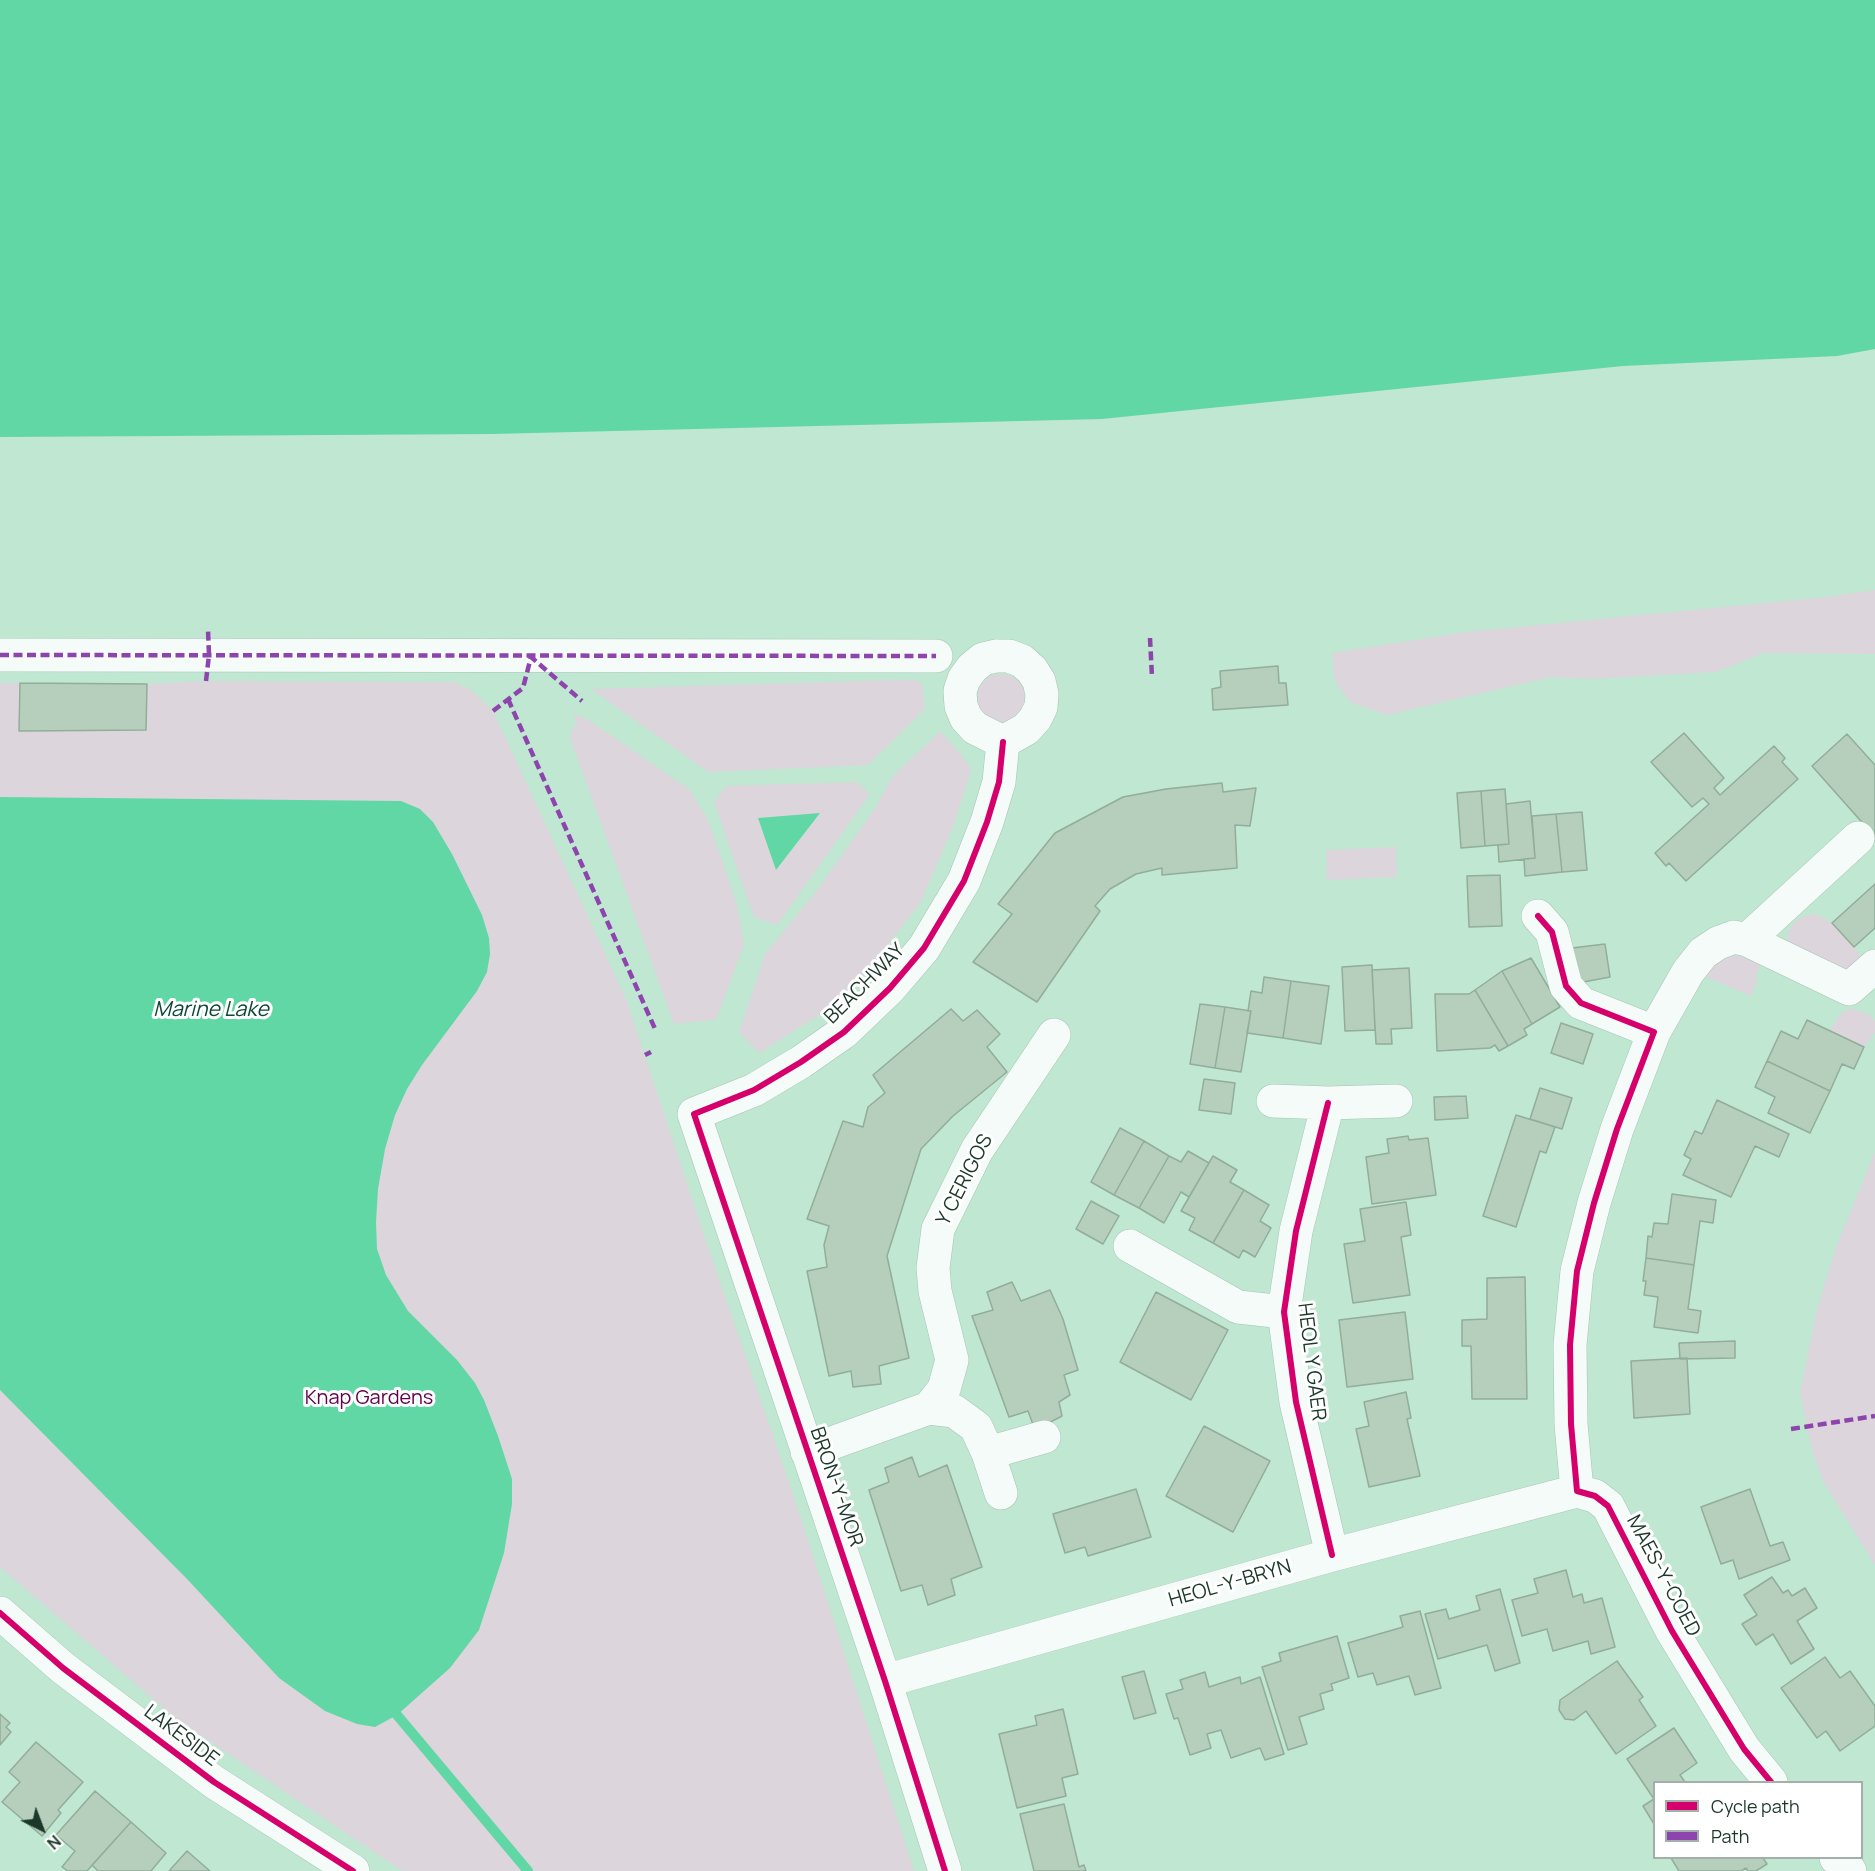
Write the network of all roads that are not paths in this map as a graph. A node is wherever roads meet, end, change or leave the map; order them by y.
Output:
1 (0, 655) edge
2 (936, 656) dead end
3 (1003, 741) dead end
4 (1858, 838) dead end
5 (1538, 916) dead end
6 (1747, 939) junction
7 (1875, 966) edge
8 (1862, 995) edge
9 (1654, 1032) junction
10 (1054, 1035) dead end
11 (1273, 1101) dead end
12 (1396, 1101) dead end
13 (1328, 1103) junction
14 (694, 1114) joint
15 (1130, 1246) dead end
16 (1284, 1312) junction
17 (928, 1408) junction
18 (1044, 1437) dead end
19 (807, 1452) junction
20 (988, 1453) junction
21 (1577, 1491) junction
22 (1001, 1493) dead end
23 (1332, 1556) junction
24 (0, 1613) edge
25 (885, 1682) junction
26 (1770, 1781) edge
27 (1838, 1859) edge
28 (353, 1871) edge
29 (945, 1871) edge
30 (1850, 1871) edge

1 - 2 street
3 - 14 street, BEACHWAY
4 - 6 street
5 - 9 street
6 - 8 street
6 - 9 street
7 - 8 street
9 - 21 street
10 - 17 street, Y CERIGOS
11 - 13 street
12 - 13 street
13 - 16 street, HEOL Y GAER
14 - 19 street, BRON-Y-MOR
15 - 16 street
16 - 23 street, HEOL Y GAER
17 - 19 street
17 - 20 street
18 - 20 street
19 - 25 street, BRON-Y-MOR
20 - 22 street
21 - 23 street, HEOL-Y-BRYN
21 - 26 street, MAES-Y-COED
23 - 25 street, HEOL-Y-BRYN
24 - 28 street, LAKESIDE
25 - 29 street, BRON-Y-MOR
27 - 30 street

